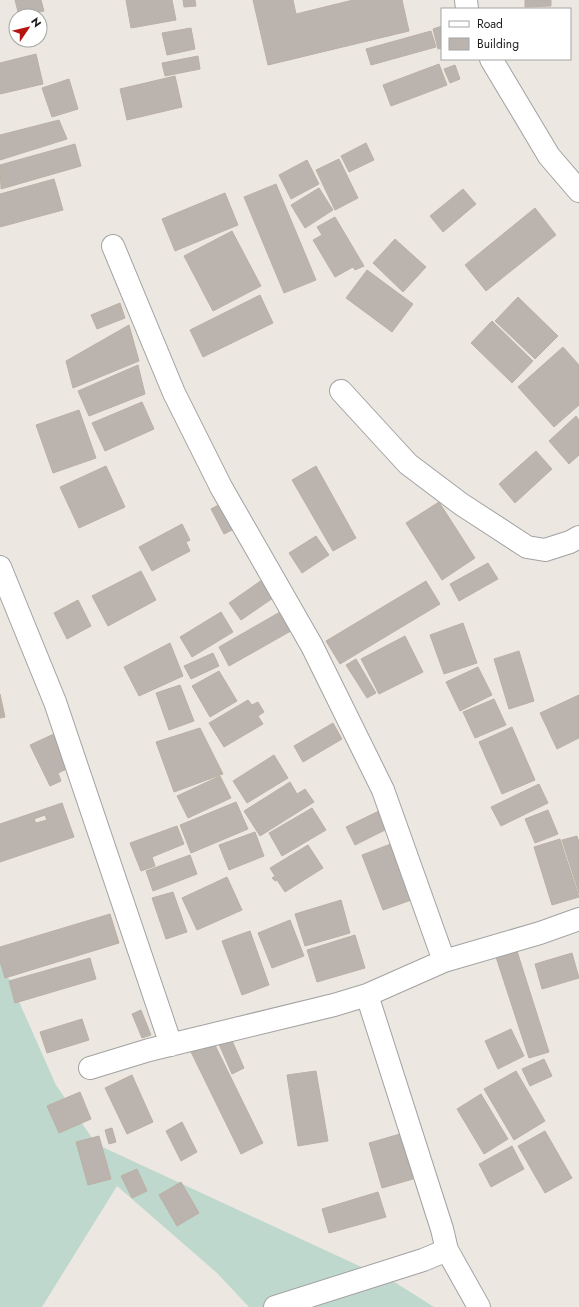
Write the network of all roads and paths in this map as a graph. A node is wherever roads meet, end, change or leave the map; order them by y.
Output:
1 (492, 60) edge
2 (579, 191) edge
3 (113, 246) dead end
4 (341, 391) dead end
5 (579, 537) edge
6 (0, 567) edge
7 (578, 924) edge
8 (444, 961) junction
9 (367, 995) junction
10 (171, 1045) junction
11 (90, 1068) dead end
12 (447, 1250) junction
13 (275, 1307) edge
14 (479, 1307) edge

1 - 2 street
3 - 8 street
4 - 5 street
6 - 10 street
7 - 8 street
8 - 9 street
9 - 10 street
9 - 12 street
10 - 11 street
12 - 13 street
12 - 14 street

